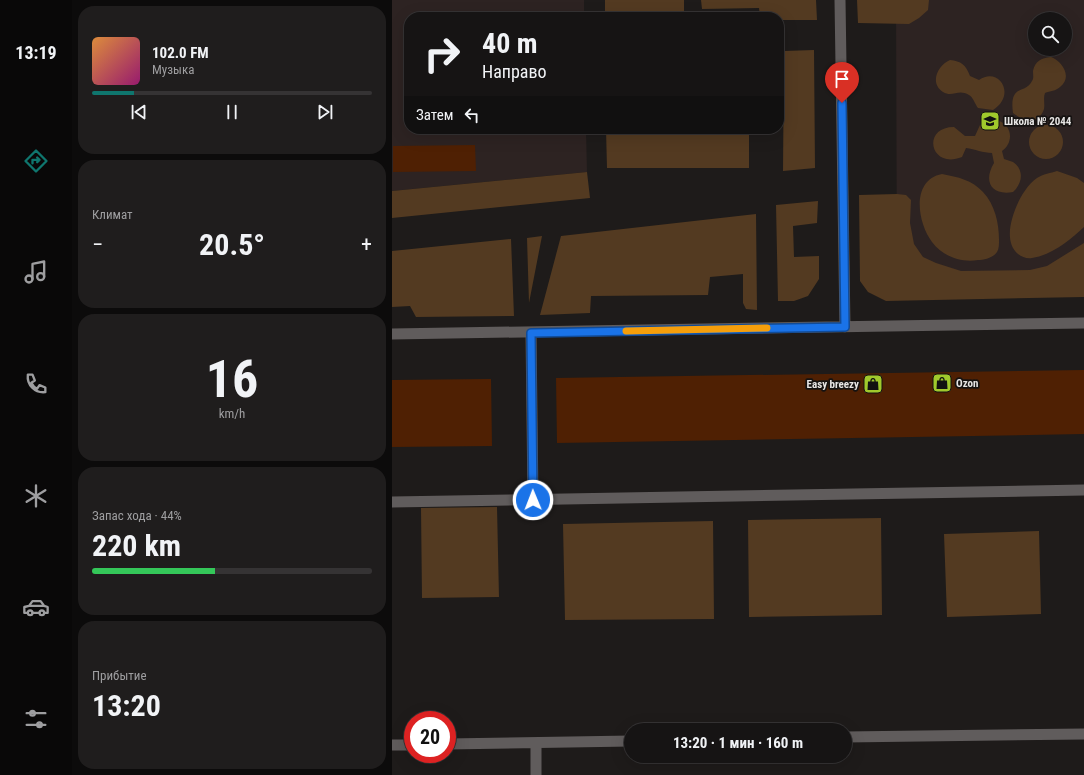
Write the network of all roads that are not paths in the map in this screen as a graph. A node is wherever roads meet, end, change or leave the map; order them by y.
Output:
1 (840, 0) edge
2 (1084, 323) edge
3 (845, 327) junction
4 (531, 333) junction
5 (392, 334) edge
6 (1084, 490) edge
7 (533, 500) junction
8 (392, 502) edge
9 (1084, 734) edge
10 (852, 737) edge
11 (624, 741) edge
12 (536, 743) junction
13 (456, 744) edge
14 (392, 745) edge
15 (404, 745) edge
16 (536, 775) edge

1 - 3 lane
2 - 3 lane
3 - 4 lane
4 - 5 lane
4 - 7 lane
6 - 7 lane
7 - 8 lane
9 - 10 lane
11 - 12 lane
12 - 13 lane
12 - 16 lane
14 - 15 lane

